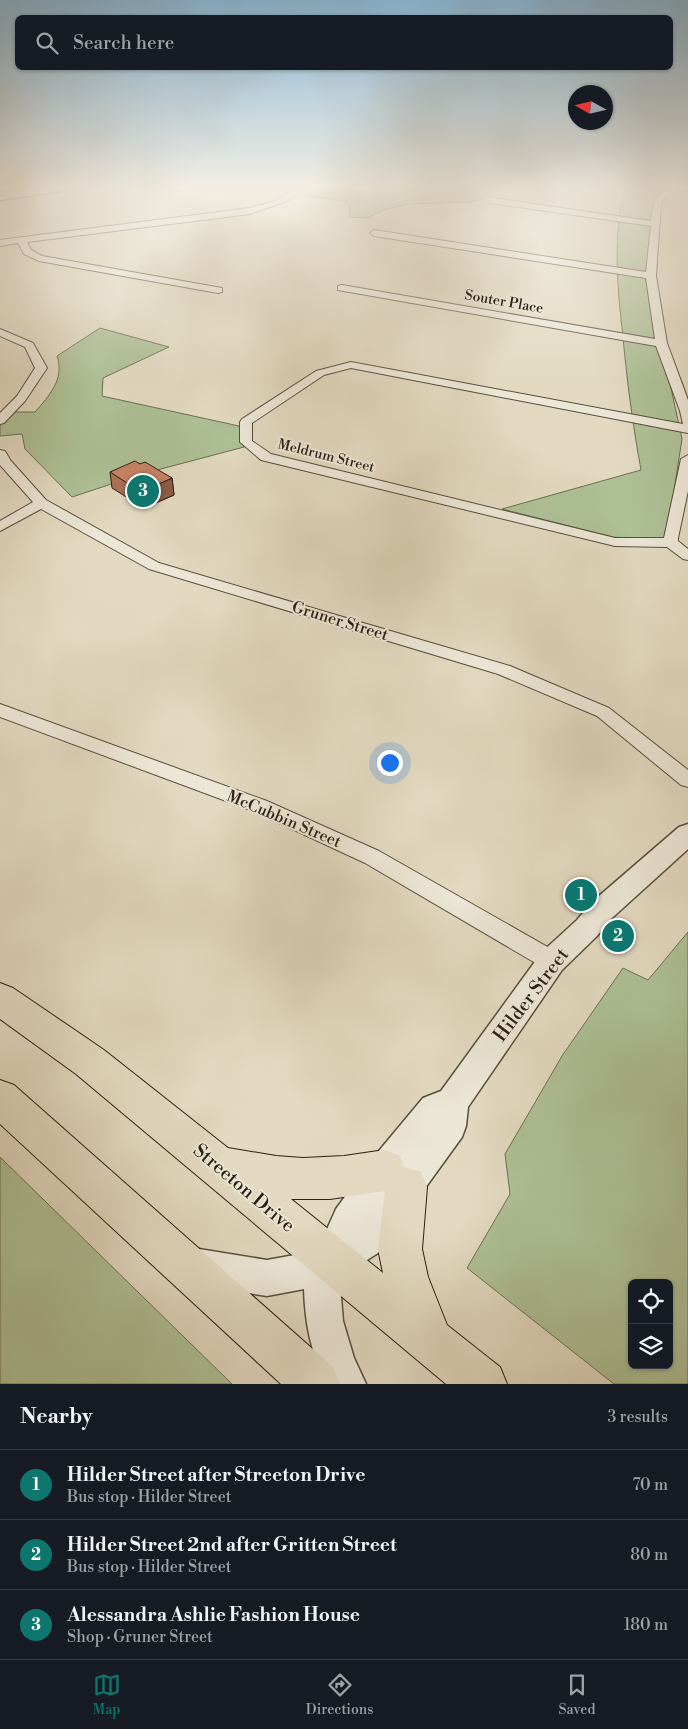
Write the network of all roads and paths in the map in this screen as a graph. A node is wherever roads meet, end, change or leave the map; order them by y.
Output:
1 (28, 253) edge
2 (500, 253) edge
3 (652, 253) edge
4 (650, 276) junction
5 (342, 288) dead end
6 (218, 290) dead end
7 (0, 332) edge
8 (662, 343) junction
9 (0, 420) edge
10 (688, 423) edge
11 (688, 429) edge
12 (0, 454) edge
13 (688, 459) edge
14 (41, 503) junction
15 (0, 526) edge
16 (671, 543) junction
17 (688, 556) edge
18 (0, 710) edge
19 (688, 780) edge
20 (688, 834) edge
21 (552, 961) junction
22 (0, 999) edge
23 (0, 1098) edge
24 (216, 1166) junction
25 (395, 1178) junction
26 (332, 1261) junction
27 (184, 1264) junction
28 (432, 1343) junction
29 (316, 1384) edge
30 (346, 1384) edge
31 (483, 1384) edge

1 - 6 street
2 - 4 street
3 - 4 street
4 - 8 street
5 - 8 street, Souter Place
7 - 9 street
8 - 10 street
11 - 16 street, Meldrum Street
12 - 14 street, Gruner Street
13 - 16 street
14 - 15 street
14 - 19 street, Gruner Street
16 - 17 street
18 - 21 street, McCubbin Street
20 - 21 street, Hilder Street
21 - 25 street, Hilder Street
22 - 24 main road, Streeton Drive
23 - 27 main road
24 - 25 main road
24 - 26 main road, Streeton Drive
25 - 26 street, Hilder Street
25 - 28 main road
26 - 27 street, Hilder Street
26 - 28 main road, Streeton Drive
26 - 30 street
27 - 29 main road
28 - 31 main road, Streeton Drive

